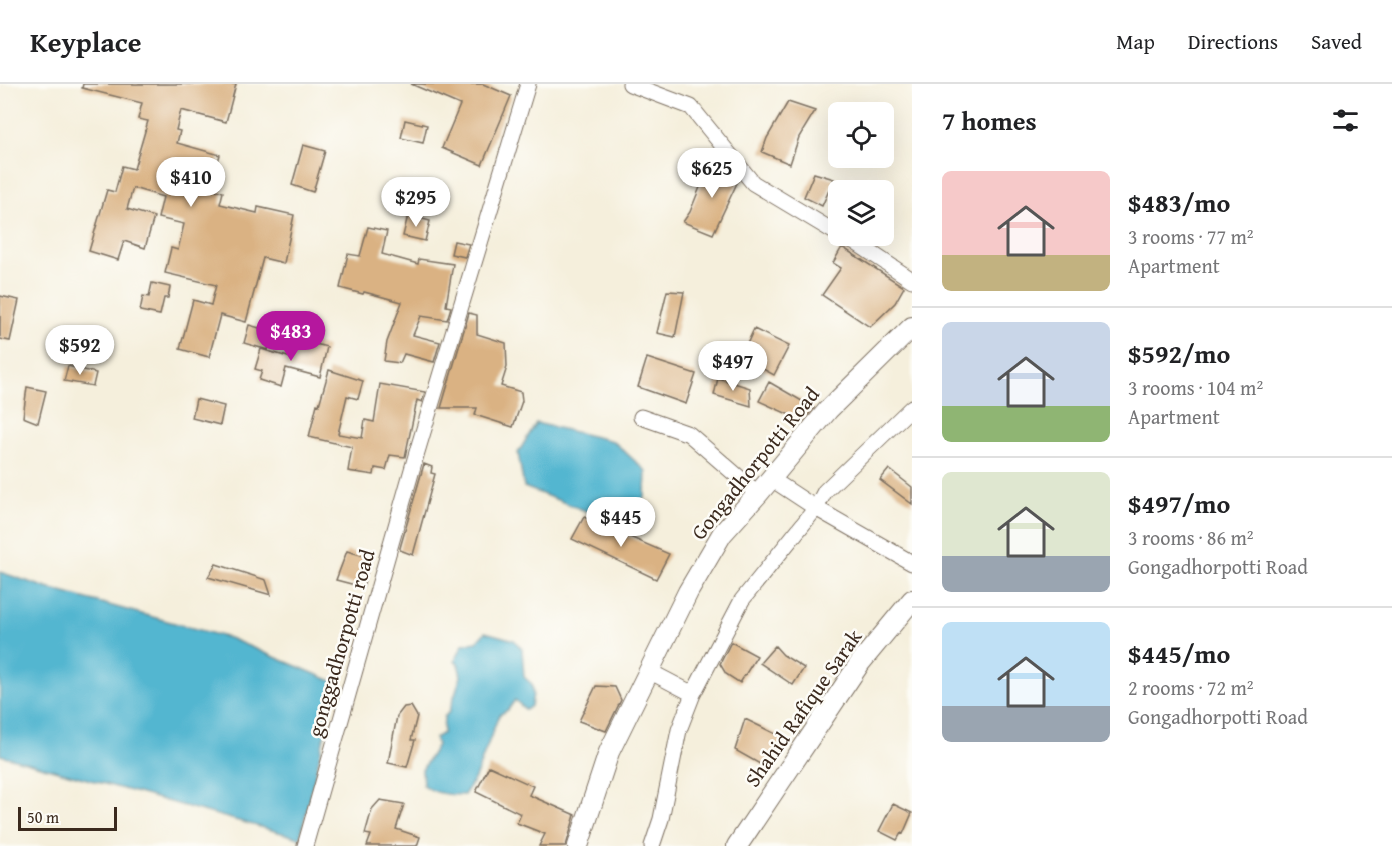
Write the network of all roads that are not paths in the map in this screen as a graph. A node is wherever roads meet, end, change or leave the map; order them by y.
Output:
1 (528, 84) edge
2 (630, 84) edge
3 (828, 228) edge
4 (861, 246) edge
5 (912, 280) edge
6 (912, 327) edge
7 (912, 407) edge
8 (641, 417) dead end
9 (774, 481) junction
10 (758, 494) junction
11 (815, 508) junction
12 (912, 563) edge
13 (912, 600) edge
14 (655, 674) junction
15 (691, 693) junction
16 (305, 846) edge
17 (578, 846) edge
18 (652, 846) edge
19 (736, 846) edge

1 - 16 street, gonggadhorpotti road
2 - 3 street
4 - 5 street
6 - 9 street, Gongadhorpotti Road
7 - 11 street
8 - 10 street
9 - 10 street, Gongadhorpotti Road
9 - 11 street
10 - 14 street, Gongadhorpotti Road
11 - 12 street
11 - 15 street
13 - 19 street, Shahid Rafique Sarak
14 - 15 street
14 - 17 street, Gongadhorpotti Road
15 - 18 street

